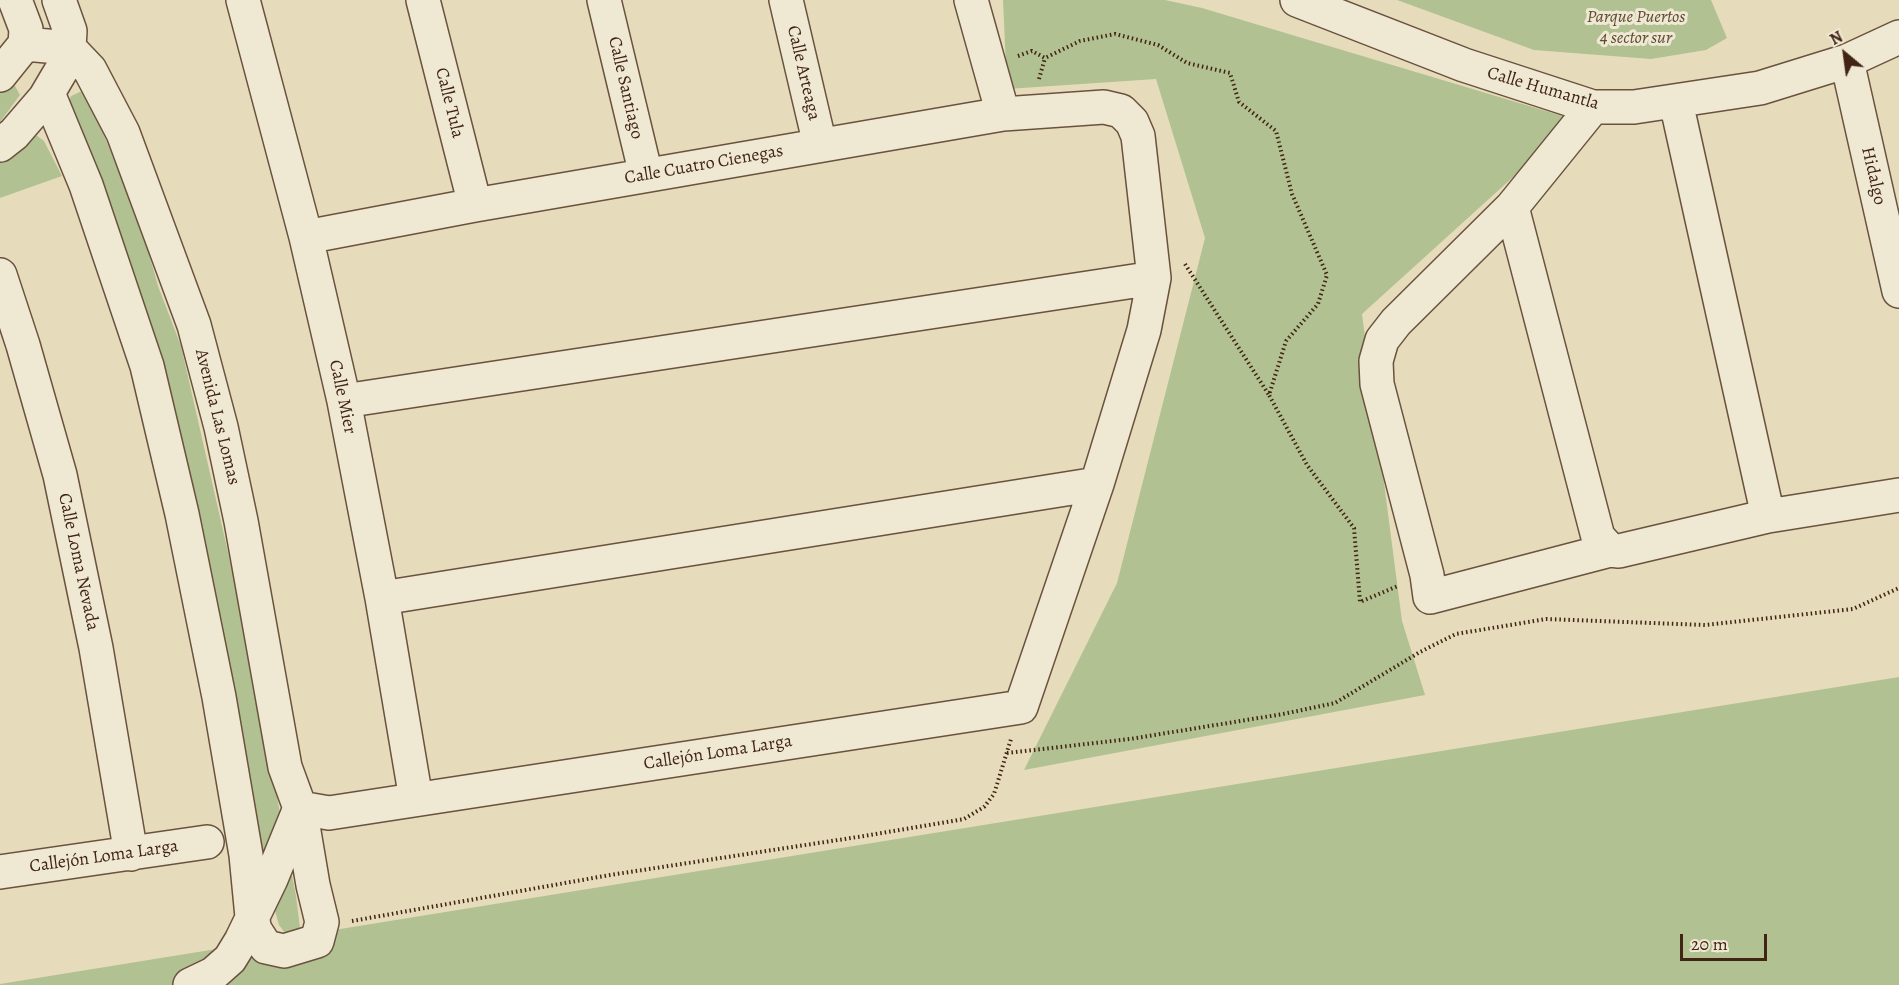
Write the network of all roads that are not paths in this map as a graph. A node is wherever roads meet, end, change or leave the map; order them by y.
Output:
1 (15, 0) edge
2 (58, 0) edge
3 (243, 0) edge
4 (423, 0) edge
5 (604, 0) edge
6 (786, 0) edge
7 (971, 0) edge
8 (1297, 0) edge
9 (1899, 37) edge
10 (25, 44) junction
11 (69, 48) junction
12 (1847, 61) junction
13 (0, 75) edge
14 (48, 93) junction
15 (1676, 102) junction
16 (1593, 107) junction
17 (1003, 114) junction
18 (0, 145) edge
19 (820, 145) junction
20 (646, 175) junction
21 (475, 205) junction
22 (1512, 207) junction
23 (306, 237) junction
24 (0, 275) edge
25 (1154, 278) junction
26 (1899, 291) edge
27 (344, 401) junction
28 (1097, 484) junction
29 (1899, 495) edge
30 (1768, 516) junction
31 (1610, 550) junction
32 (382, 598) junction
33 (416, 799) junction
34 (300, 808) junction
35 (207, 842) dead end
36 (131, 854) junction
37 (0, 873) edge
38 (252, 917) junction
39 (190, 985) edge

1 - 10 street
2 - 11 street
3 - 23 street, Calle Mier
4 - 21 street, Calle Tula
5 - 20 street, Calle Santiago
6 - 19 street, Calle Arteaga
7 - 17 street
8 - 16 street, Calle Humantla
9 - 12 street, Calle Humantla
10 - 11 street
10 - 13 street
11 - 14 street
11 - 34 street, Avenida Las Lomas
12 - 15 street, Calle Humantla
12 - 26 street, Hidalgo
14 - 18 street
14 - 38 street
15 - 16 street, Calle Humantla
15 - 30 street
16 - 22 street
17 - 19 street, Calle Cuatro Cienegas
17 - 25 street, Calle Cuatro Cienegas
19 - 20 street, Calle Cuatro Cienegas
20 - 21 street, Calle Cuatro Cienegas
21 - 23 street, Calle Cuatro Cienegas
22 - 31 street
22 - 31 street
23 - 27 street, Calle Mier
24 - 36 street, Calle Loma Nevada
25 - 27 street
25 - 28 street
27 - 32 street, Calle Mier
28 - 32 street
28 - 33 street, Callejón Loma Larga
29 - 30 street
30 - 31 street
32 - 33 street, Calle Mier
33 - 34 street, Callejón Loma Larga
34 - 38 street
34 - 38 street, Avenida Las Lomas
35 - 36 street, Callejón Loma Larga
36 - 37 street, Callejón Loma Larga
38 - 39 street

